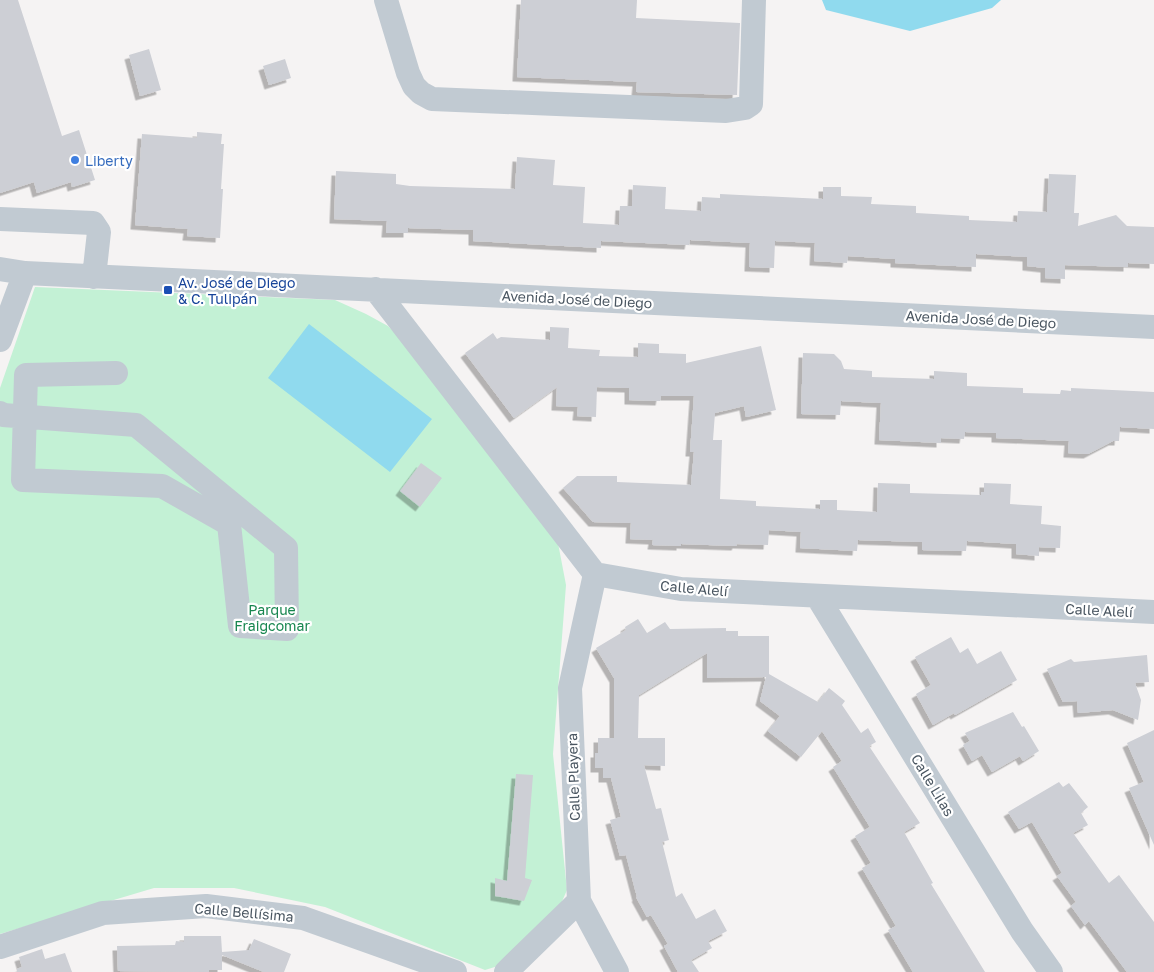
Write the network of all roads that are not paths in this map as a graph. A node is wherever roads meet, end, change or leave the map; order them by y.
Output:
1 (386, 0) edge
2 (754, 0) edge
3 (0, 219) edge
4 (0, 269) edge
5 (25, 273) junction
6 (94, 277) junction
7 (375, 290) junction
8 (1154, 327) edge
9 (0, 340) edge
10 (116, 373) dead end
11 (0, 414) edge
12 (24, 416) junction
13 (595, 574) junction
14 (817, 596) junction
15 (1154, 612) edge
16 (578, 901) junction
17 (0, 947) edge
18 (455, 972) edge
19 (506, 972) edge
20 (617, 972) edge
21 (1050, 972) edge

1 - 2 street
3 - 6 street
4 - 5 street, Avenida José de Diego
5 - 6 street, Avenida José de Diego
5 - 9 street
6 - 7 street, Avenida José de Diego
7 - 8 street, Avenida José de Diego
7 - 13 street
10 - 12 street
11 - 12 street
12 - 12 street
13 - 14 street, Calle Alelí
13 - 16 street, Calle Playera
14 - 15 street, Calle Alelí
14 - 21 street, Calle Lilas
16 - 19 street
16 - 20 street, Calle Playera
17 - 18 street, Calle Bellísima

